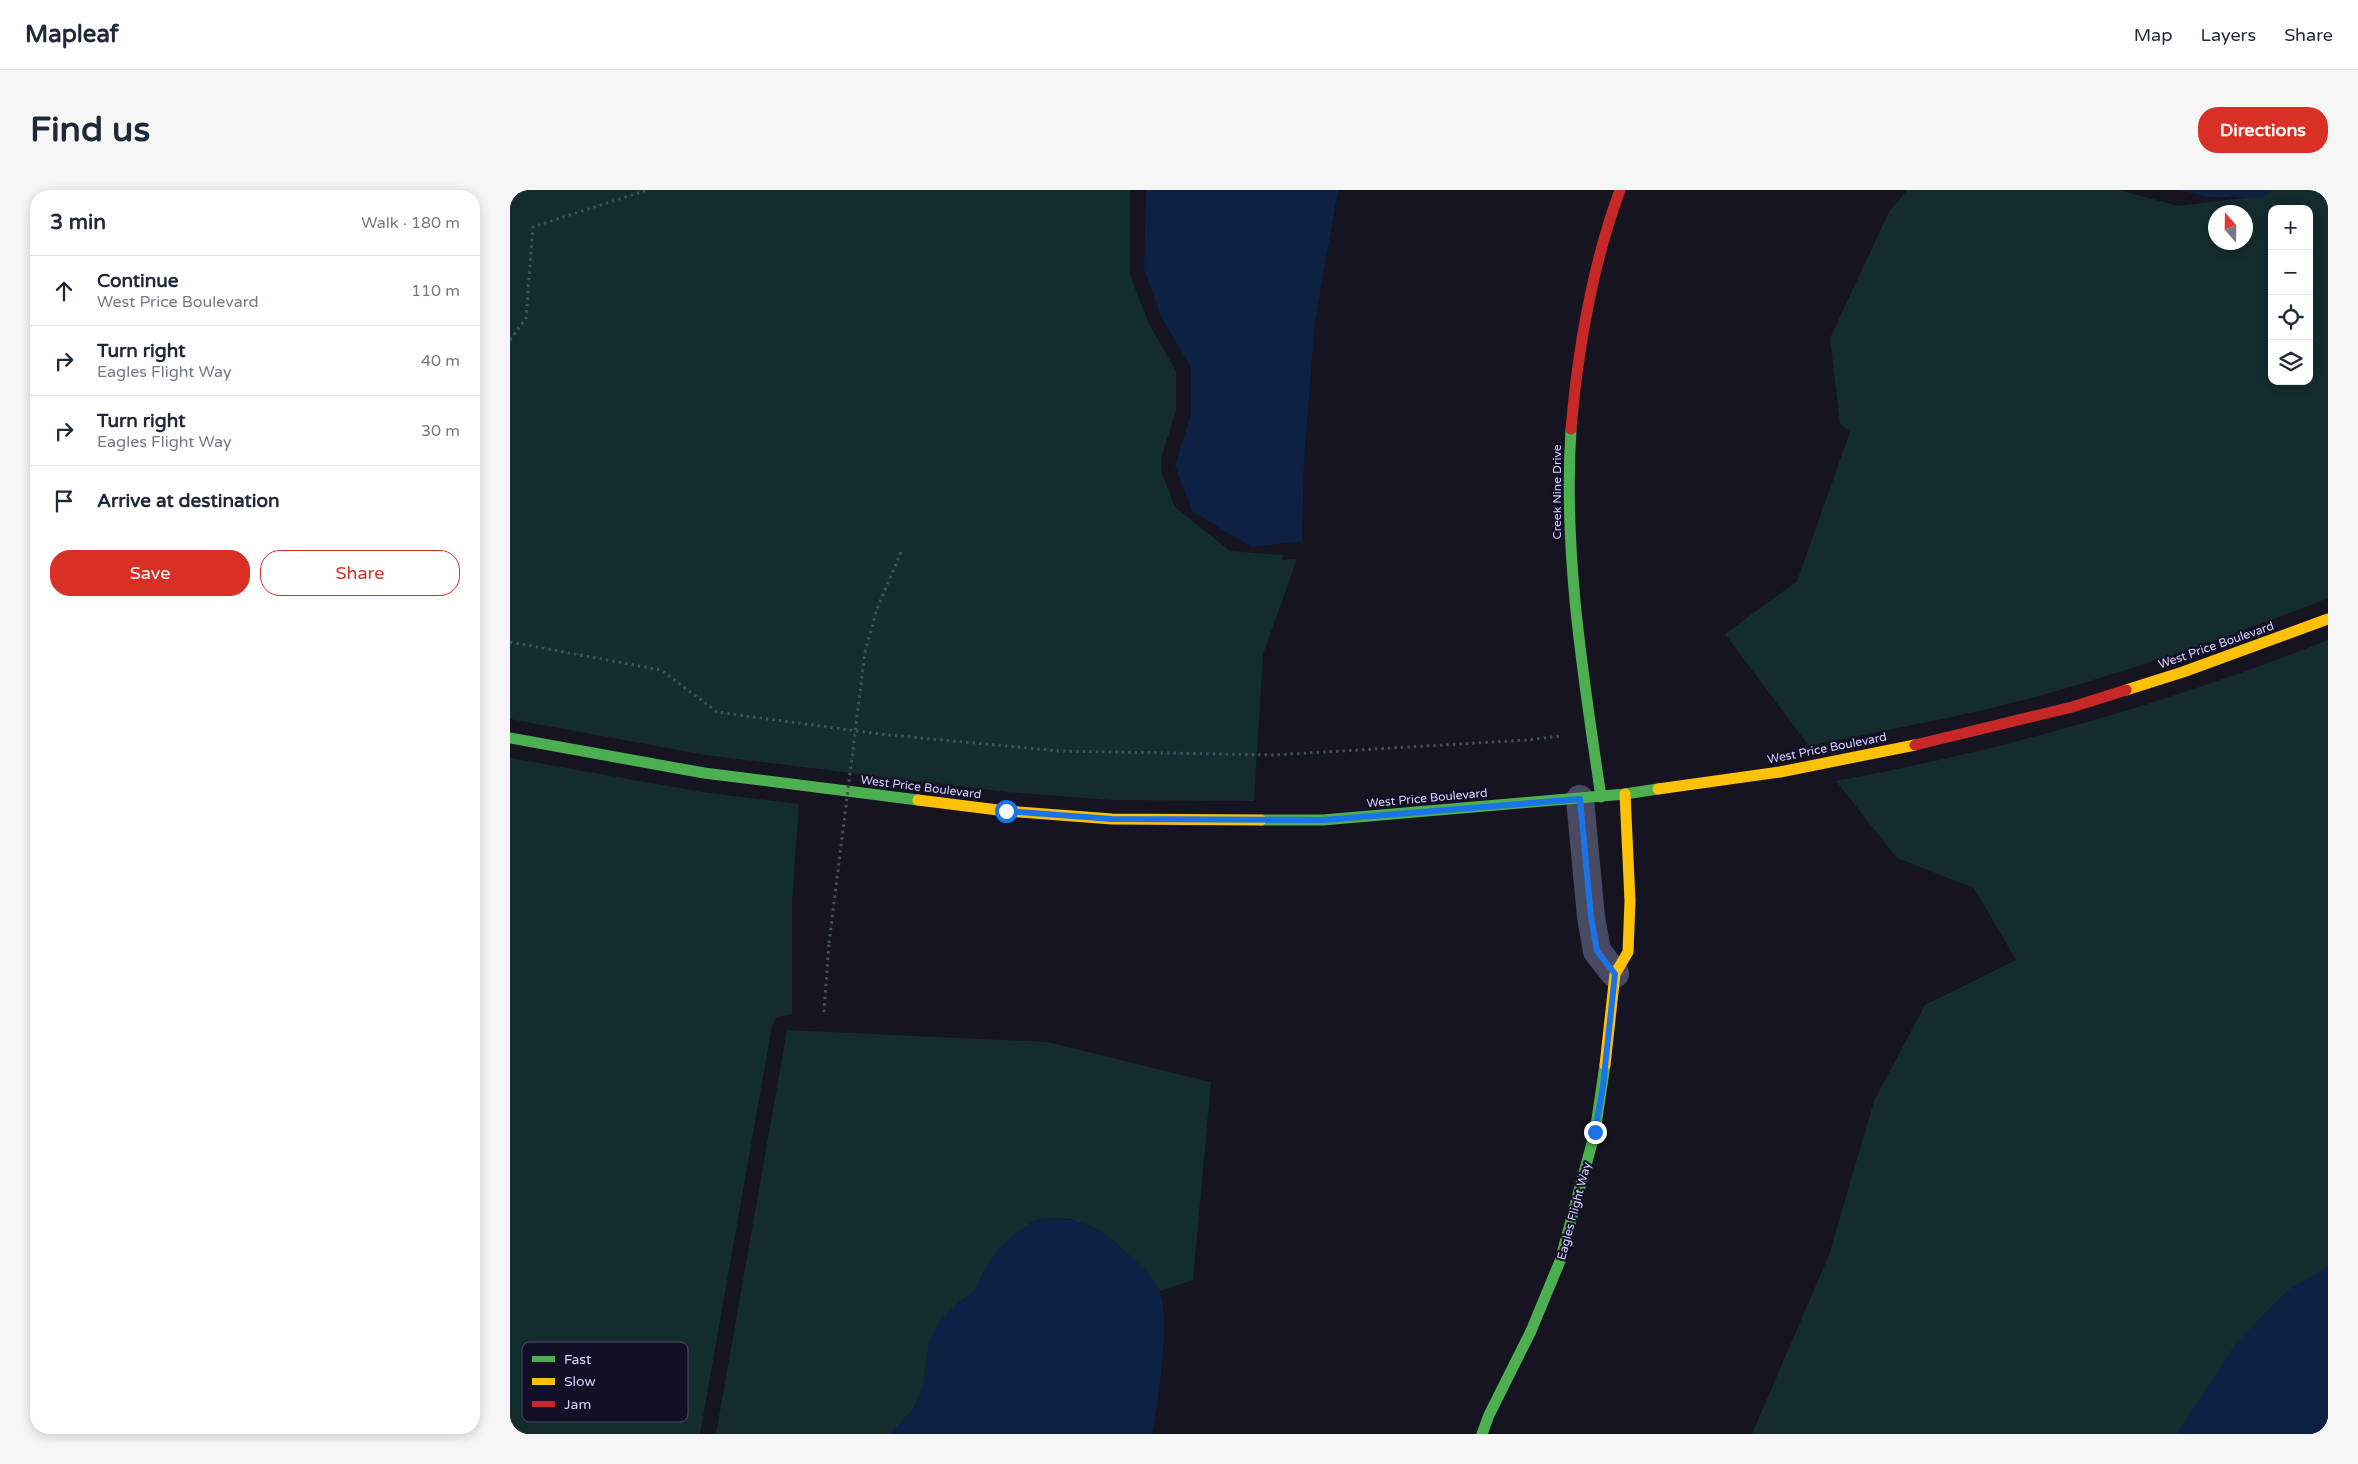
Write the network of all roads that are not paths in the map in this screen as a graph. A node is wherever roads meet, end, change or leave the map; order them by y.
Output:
1 (1620, 190) edge
2 (2328, 619) edge
3 (510, 738) edge
4 (1625, 794) junction
5 (1591, 798) junction
6 (1615, 974) junction
7 (1482, 1434) edge

1 - 5 street, Creek Nine Drive
2 - 4 street, West Price Boulevard
3 - 5 street, West Price Boulevard
4 - 5 street, West Price Boulevard
4 - 6 street, Eagles Flight Way
5 - 6 street
6 - 7 street, Eagles Flight Way

